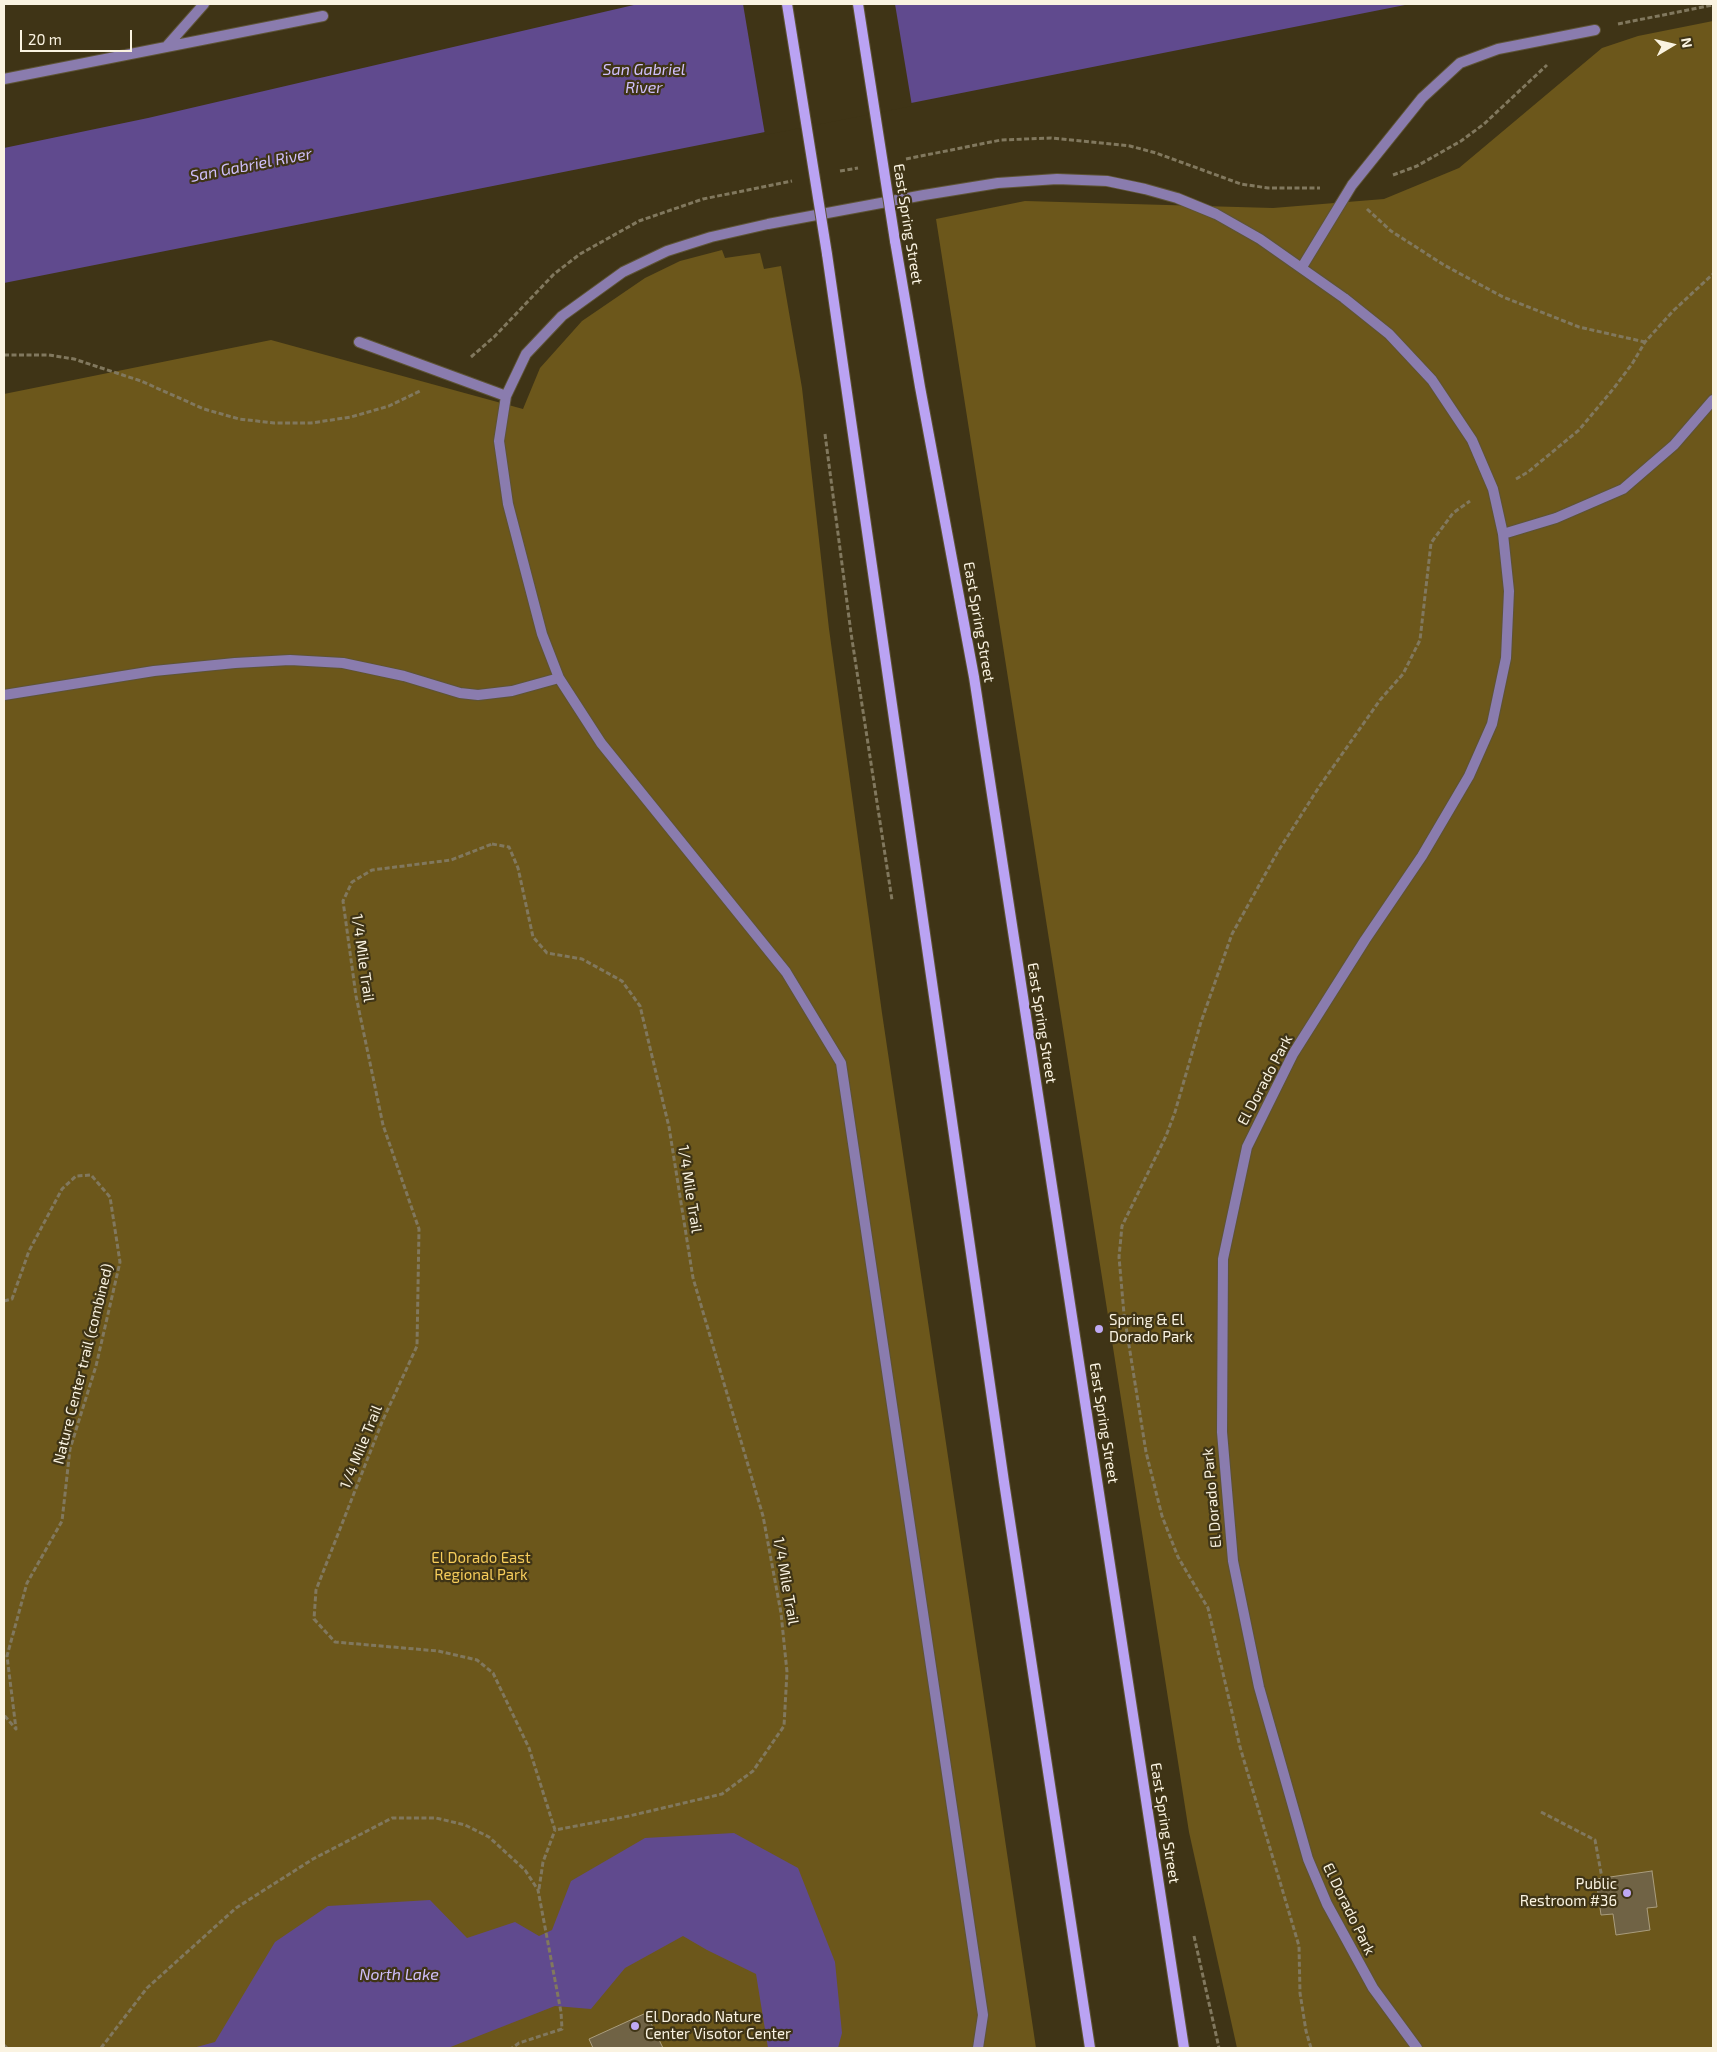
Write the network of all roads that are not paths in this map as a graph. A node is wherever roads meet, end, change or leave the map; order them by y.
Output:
1 (204, 4) edge
2 (786, 4) edge
3 (858, 4) edge
4 (323, 16) dead end
5 (1595, 30) dead end
6 (166, 47) junction
7 (4, 79) edge
8 (1302, 267) junction
9 (359, 342) dead end
10 (506, 396) junction
11 (1713, 400) edge
12 (1503, 534) junction
13 (559, 678) junction
14 (4, 694) edge
15 (978, 2048) edge
16 (1090, 2048) edge
17 (1184, 2048) edge
18 (1417, 2048) edge

1 - 6 lane
2 - 16 main road, bridge
3 - 17 main road, East Spring Street, bridge
4 - 6 lane
5 - 8 lane
6 - 7 lane
8 - 10 lane, El Dorado Park
8 - 12 lane, El Dorado Park
9 - 10 lane
10 - 13 lane, El Dorado Park
11 - 12 lane
12 - 18 lane, El Dorado Park
13 - 14 lane
13 - 15 lane, El Dorado Park

